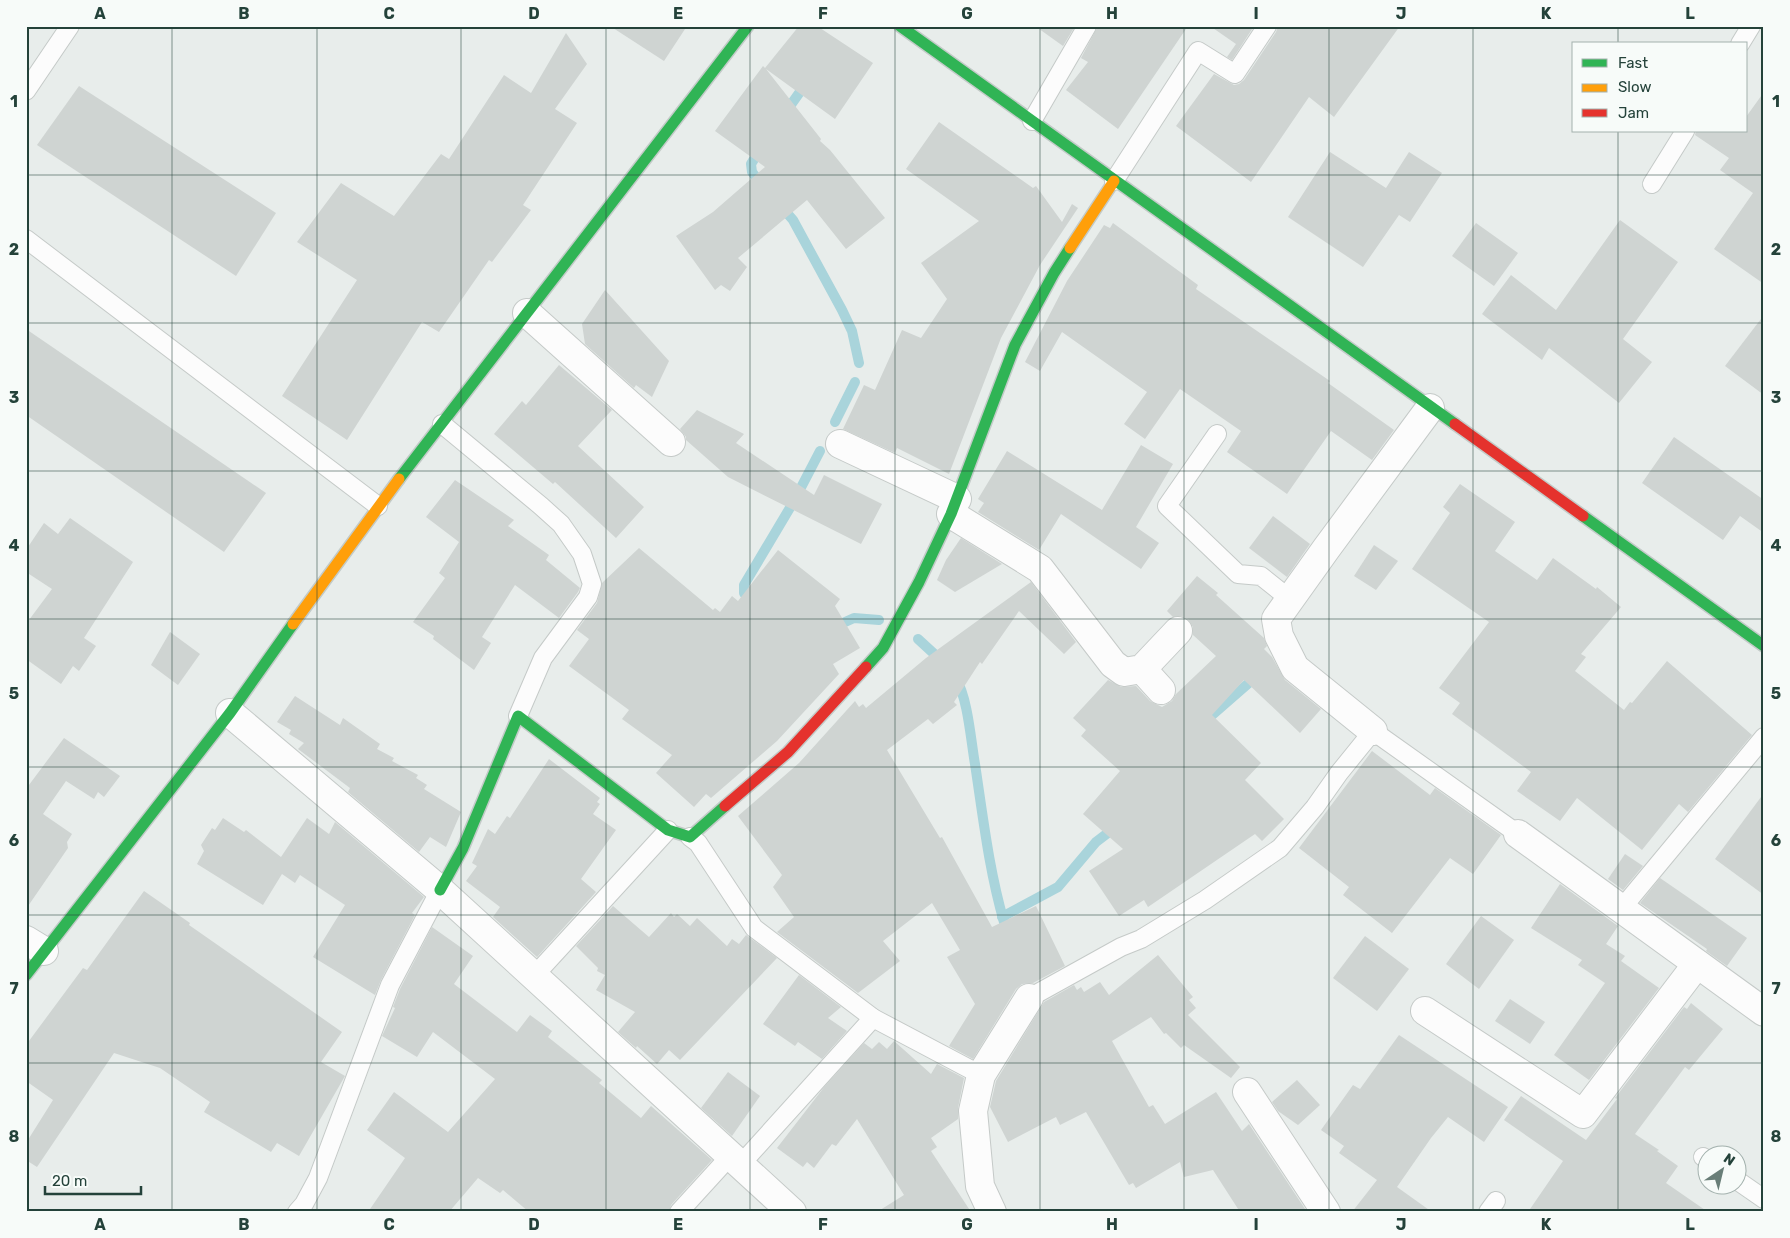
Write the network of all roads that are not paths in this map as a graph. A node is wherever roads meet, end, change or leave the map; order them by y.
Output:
1 (70, 26) edge
2 (748, 26) edge
3 (900, 26) edge
4 (1087, 26) edge
5 (1268, 26) edge
6 (1751, 26) edge
7 (1741, 42) edge
8 (26, 90) edge
9 (1032, 121) junction
10 (1684, 132) edge
11 (1114, 181) junction
12 (1652, 184) dead end
13 (26, 239) edge
14 (527, 312) junction
15 (1430, 408) junction
16 (442, 424) junction
17 (1217, 434) dead end
18 (671, 442) dead end
19 (840, 444) dead end
20 (378, 506) junction
21 (954, 506) junction
22 (1291, 600) junction
23 (1178, 631) dead end
24 (1764, 646) edge
25 (1142, 669) junction
26 (1161, 690) dead end
27 (230, 713) junction
28 (518, 716) junction
29 (1373, 731) junction
30 (1764, 737) edge
31 (668, 830) junction
32 (1518, 834) joint
33 (690, 837) junction
34 (440, 890) junction
35 (1622, 908) junction
36 (35, 945) edge
37 (1697, 964) junction
38 (26, 975) edge
39 (534, 976) junction
40 (1028, 998) joint
41 (1425, 1010) dead end
42 (1764, 1012) edge
43 (873, 1018) junction
44 (981, 1075) junction
45 (1247, 1092) dead end
46 (736, 1160) junction
47 (1748, 1188) edge
48 (1764, 1199) edge
49 (779, 1207) edge
50 (297, 1212) edge
51 (679, 1212) edge
52 (992, 1212) edge
53 (1326, 1212) edge

1 - 8 lane
2 - 14 street
3 - 9 street
4 - 9 lane
5 - 11 lane
6 - 7 lane
9 - 11 street
10 - 12 lane
11 - 15 street
11 - 21 street
13 - 20 lane
14 - 16 street
14 - 18 street
15 - 22 street
15 - 24 street
16 - 20 street
16 - 28 lane
17 - 22 lane
19 - 21 street
20 - 27 street
21 - 25 street
21 - 33 street
22 - 29 street
23 - 25 street
25 - 26 street
27 - 34 street
27 - 36 street
28 - 31 street
28 - 34 street
29 - 32 lane
29 - 40 lane
30 - 35 lane
31 - 33 street
31 - 39 lane
32 - 35 street
33 - 43 lane
34 - 39 street
34 - 50 lane
35 - 37 street
36 - 38 street
37 - 41 street
37 - 42 street
39 - 46 street
40 - 44 street
43 - 44 lane
43 - 46 lane
44 - 52 street
45 - 53 street
46 - 49 street
46 - 51 lane
47 - 48 lane

